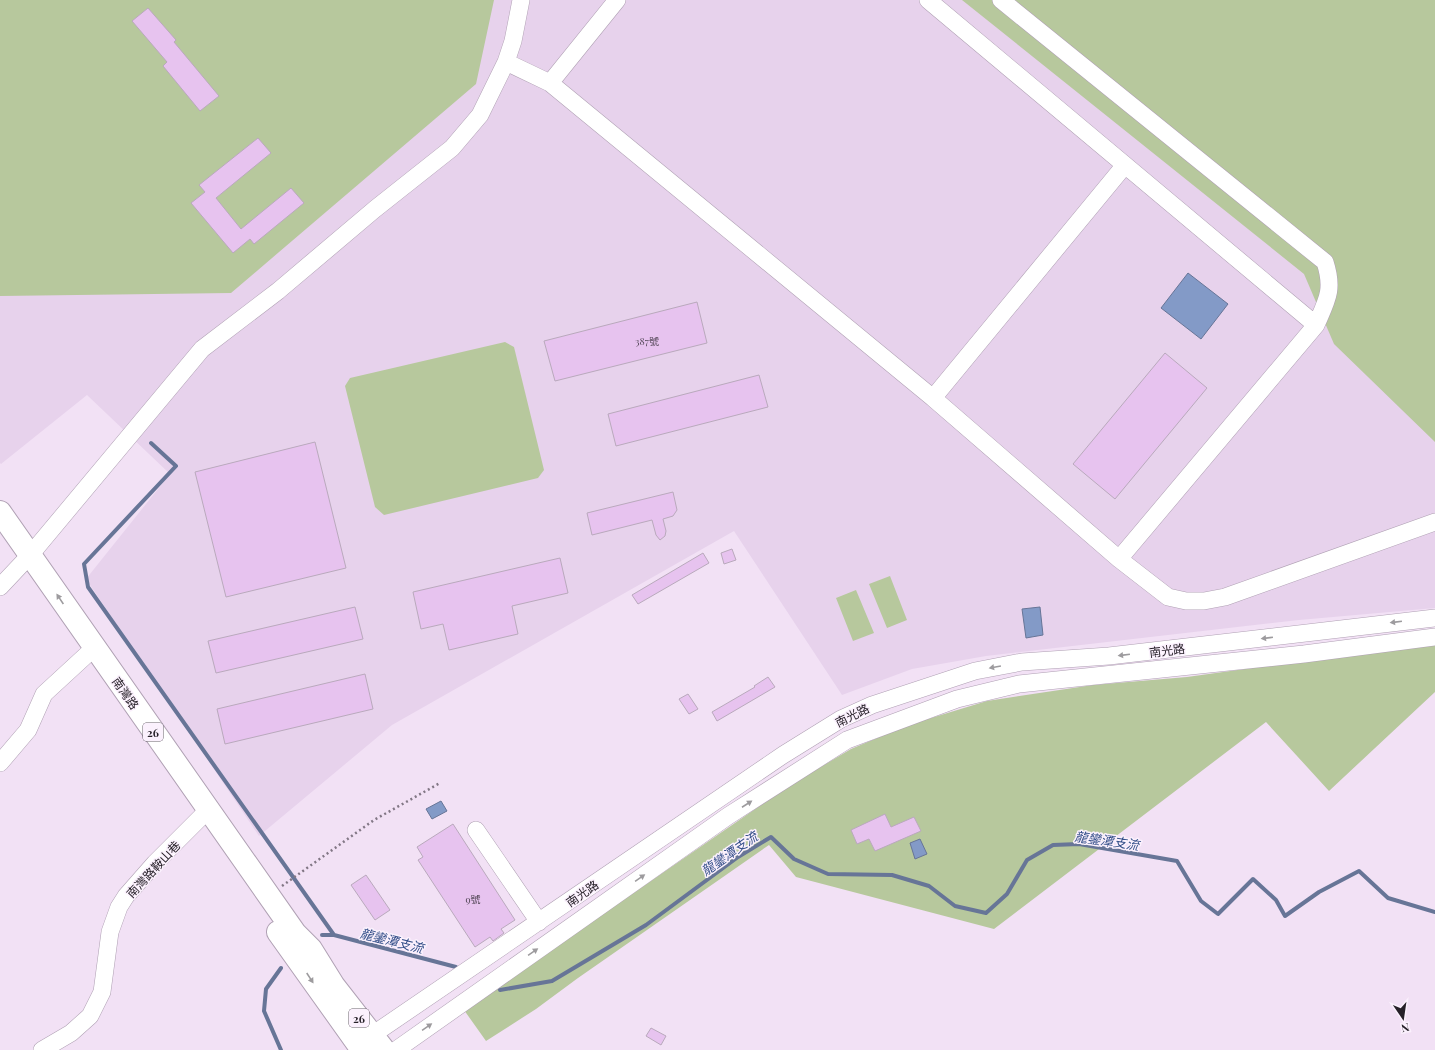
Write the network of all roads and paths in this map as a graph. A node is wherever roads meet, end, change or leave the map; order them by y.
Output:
1 (521, 0) edge
2 (617, 0) edge
3 (1001, 0) edge
4 (936, 2) edge
5 (506, 62) junction
6 (550, 83) junction
7 (1125, 165) junction
8 (1316, 325) junction
9 (932, 398) junction
10 (0, 512) edge
11 (1435, 522) edge
12 (0, 537) edge
13 (1119, 559) junction
14 (25, 560) junction
15 (0, 587) edge
16 (1435, 618) edge
17 (1435, 637) edge
18 (89, 652) junction
19 (0, 763) edge
20 (440, 783) dead end
21 (203, 815) junction
22 (476, 830) dead end
23 (269, 896) junction
24 (539, 922) junction
25 (304, 954) junction
26 (369, 1045) edge
27 (42, 1050) edge
28 (396, 1050) edge

1 - 5 street
2 - 6 street
3 - 8 street
4 - 7 street
5 - 6 street
5 - 14 street
6 - 9 street
7 - 8 street
7 - 9 street
8 - 13 street
9 - 13 street
10 - 14 main road, 南灣路 / 26
11 - 13 street
12 - 14 main road, 南灣路 / 26
14 - 15 street
14 - 18 main road, 南灣路 / 26
16 -> 24 street, 南光路
28 -> 17 street, 南光路
18 - 19 street
18 - 21 main road, 南灣路 / 26
20 - 23 path
21 - 23 main road, 南灣路 / 26
21 - 25 main road, 南灣路 / 26
21 - 27 street, 南灣路鞍山巷
22 - 24 street
23 - 25 main road, 南灣路 / 26
24 - 26 street, 南光路
25 - 26 main road, 26

